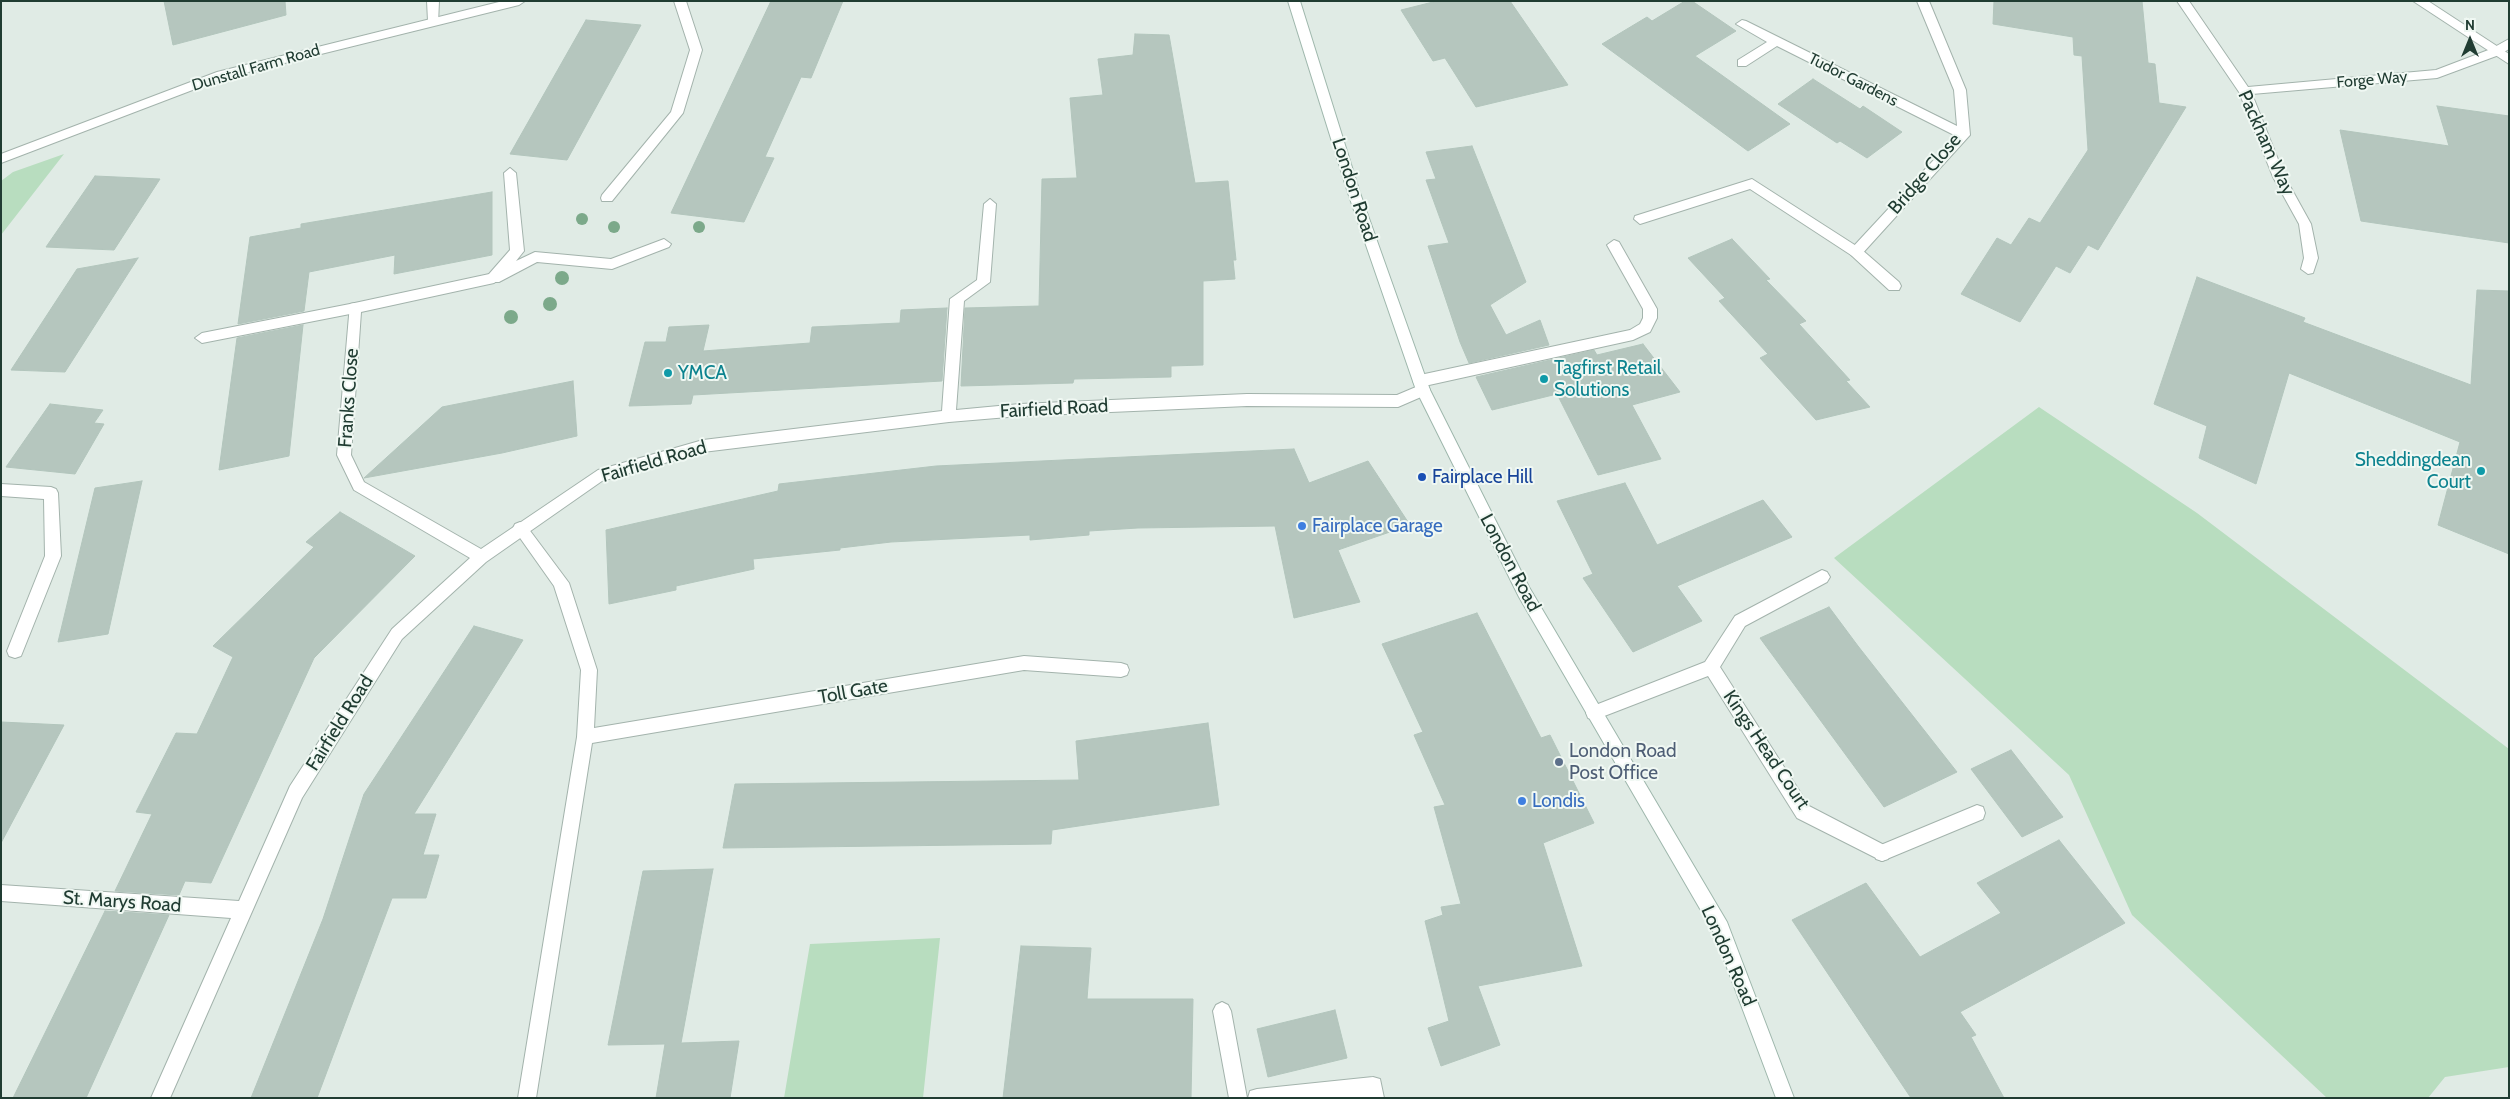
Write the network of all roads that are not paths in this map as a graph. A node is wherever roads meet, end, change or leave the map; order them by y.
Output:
1 (434, 1) edge
2 (519, 1) edge
3 (680, 1) edge
4 (1294, 1) edge
5 (1923, 1) edge
6 (2183, 1) edge
7 (2418, 1) edge
8 (434, 21) junction
9 (1742, 24) dead end
10 (1777, 42) junction
11 (2509, 43) edge
12 (2495, 52) junction
13 (2509, 60) edge
14 (1742, 63) dead end
15 (2245, 91) junction
16 (1964, 135) junction
17 (1, 159) edge
18 (510, 173) dead end
19 (607, 198) dead end
20 (990, 204) dead end
21 (1640, 220) dead end
22 (664, 244) dead end
23 (1614, 246) dead end
24 (1856, 252) junction
25 (2308, 269) dead end
26 (494, 278) junction
27 (1894, 286) dead end
28 (355, 308) junction
29 (202, 338) dead end
30 (1422, 385) junction
31 (949, 416) junction
32 (1, 490) edge
33 (520, 528) junction
34 (481, 557) junction
35 (1822, 577) dead end
36 (15, 651) dead end
37 (1711, 667) junction
38 (1121, 670) dead end
39 (1594, 712) junction
40 (585, 737) junction
41 (1977, 813) dead end
42 (1, 893) edge
43 (242, 910) junction
44 (1222, 1011) dead end
45 (160, 1098) edge
46 (527, 1098) edge
47 (1238, 1098) edge
48 (1256, 1098) edge
49 (1376, 1098) edge
50 (1786, 1098) edge

1 - 8 street
2 - 8 street, Dunstall Farm Road
3 - 19 street
4 - 30 street, London Road
5 - 16 street, Bridge Close
6 - 15 street, Packham Way
7 - 12 street
8 - 17 street, Dunstall Farm Road
9 - 10 street, Tudor Gardens
10 - 14 street
10 - 16 street, Tudor Gardens
11 - 12 street, Forge Way
12 - 13 street
12 - 15 street, Forge Way
15 - 25 street, Packham Way
16 - 24 street, Bridge Close
18 - 26 street
20 - 31 street
21 - 24 street
22 - 26 street
23 - 30 street, Fairfield Road
24 - 27 street
26 - 28 street
28 - 29 street
28 - 34 street, Franks Close
30 - 31 street, Fairfield Road
30 - 39 street, London Road
31 - 33 street, Fairfield Road
32 - 36 street
33 - 34 street, Fairfield Road
33 - 40 street
34 - 43 street, Fairfield Road
35 - 37 street
37 - 39 street
37 - 41 street, Kings Head Court
38 - 40 street, Toll Gate
39 - 50 street, London Road
40 - 46 street
42 - 43 street, St. Marys Road
43 - 45 street, Fairfield Road
44 - 47 street
48 - 49 street

